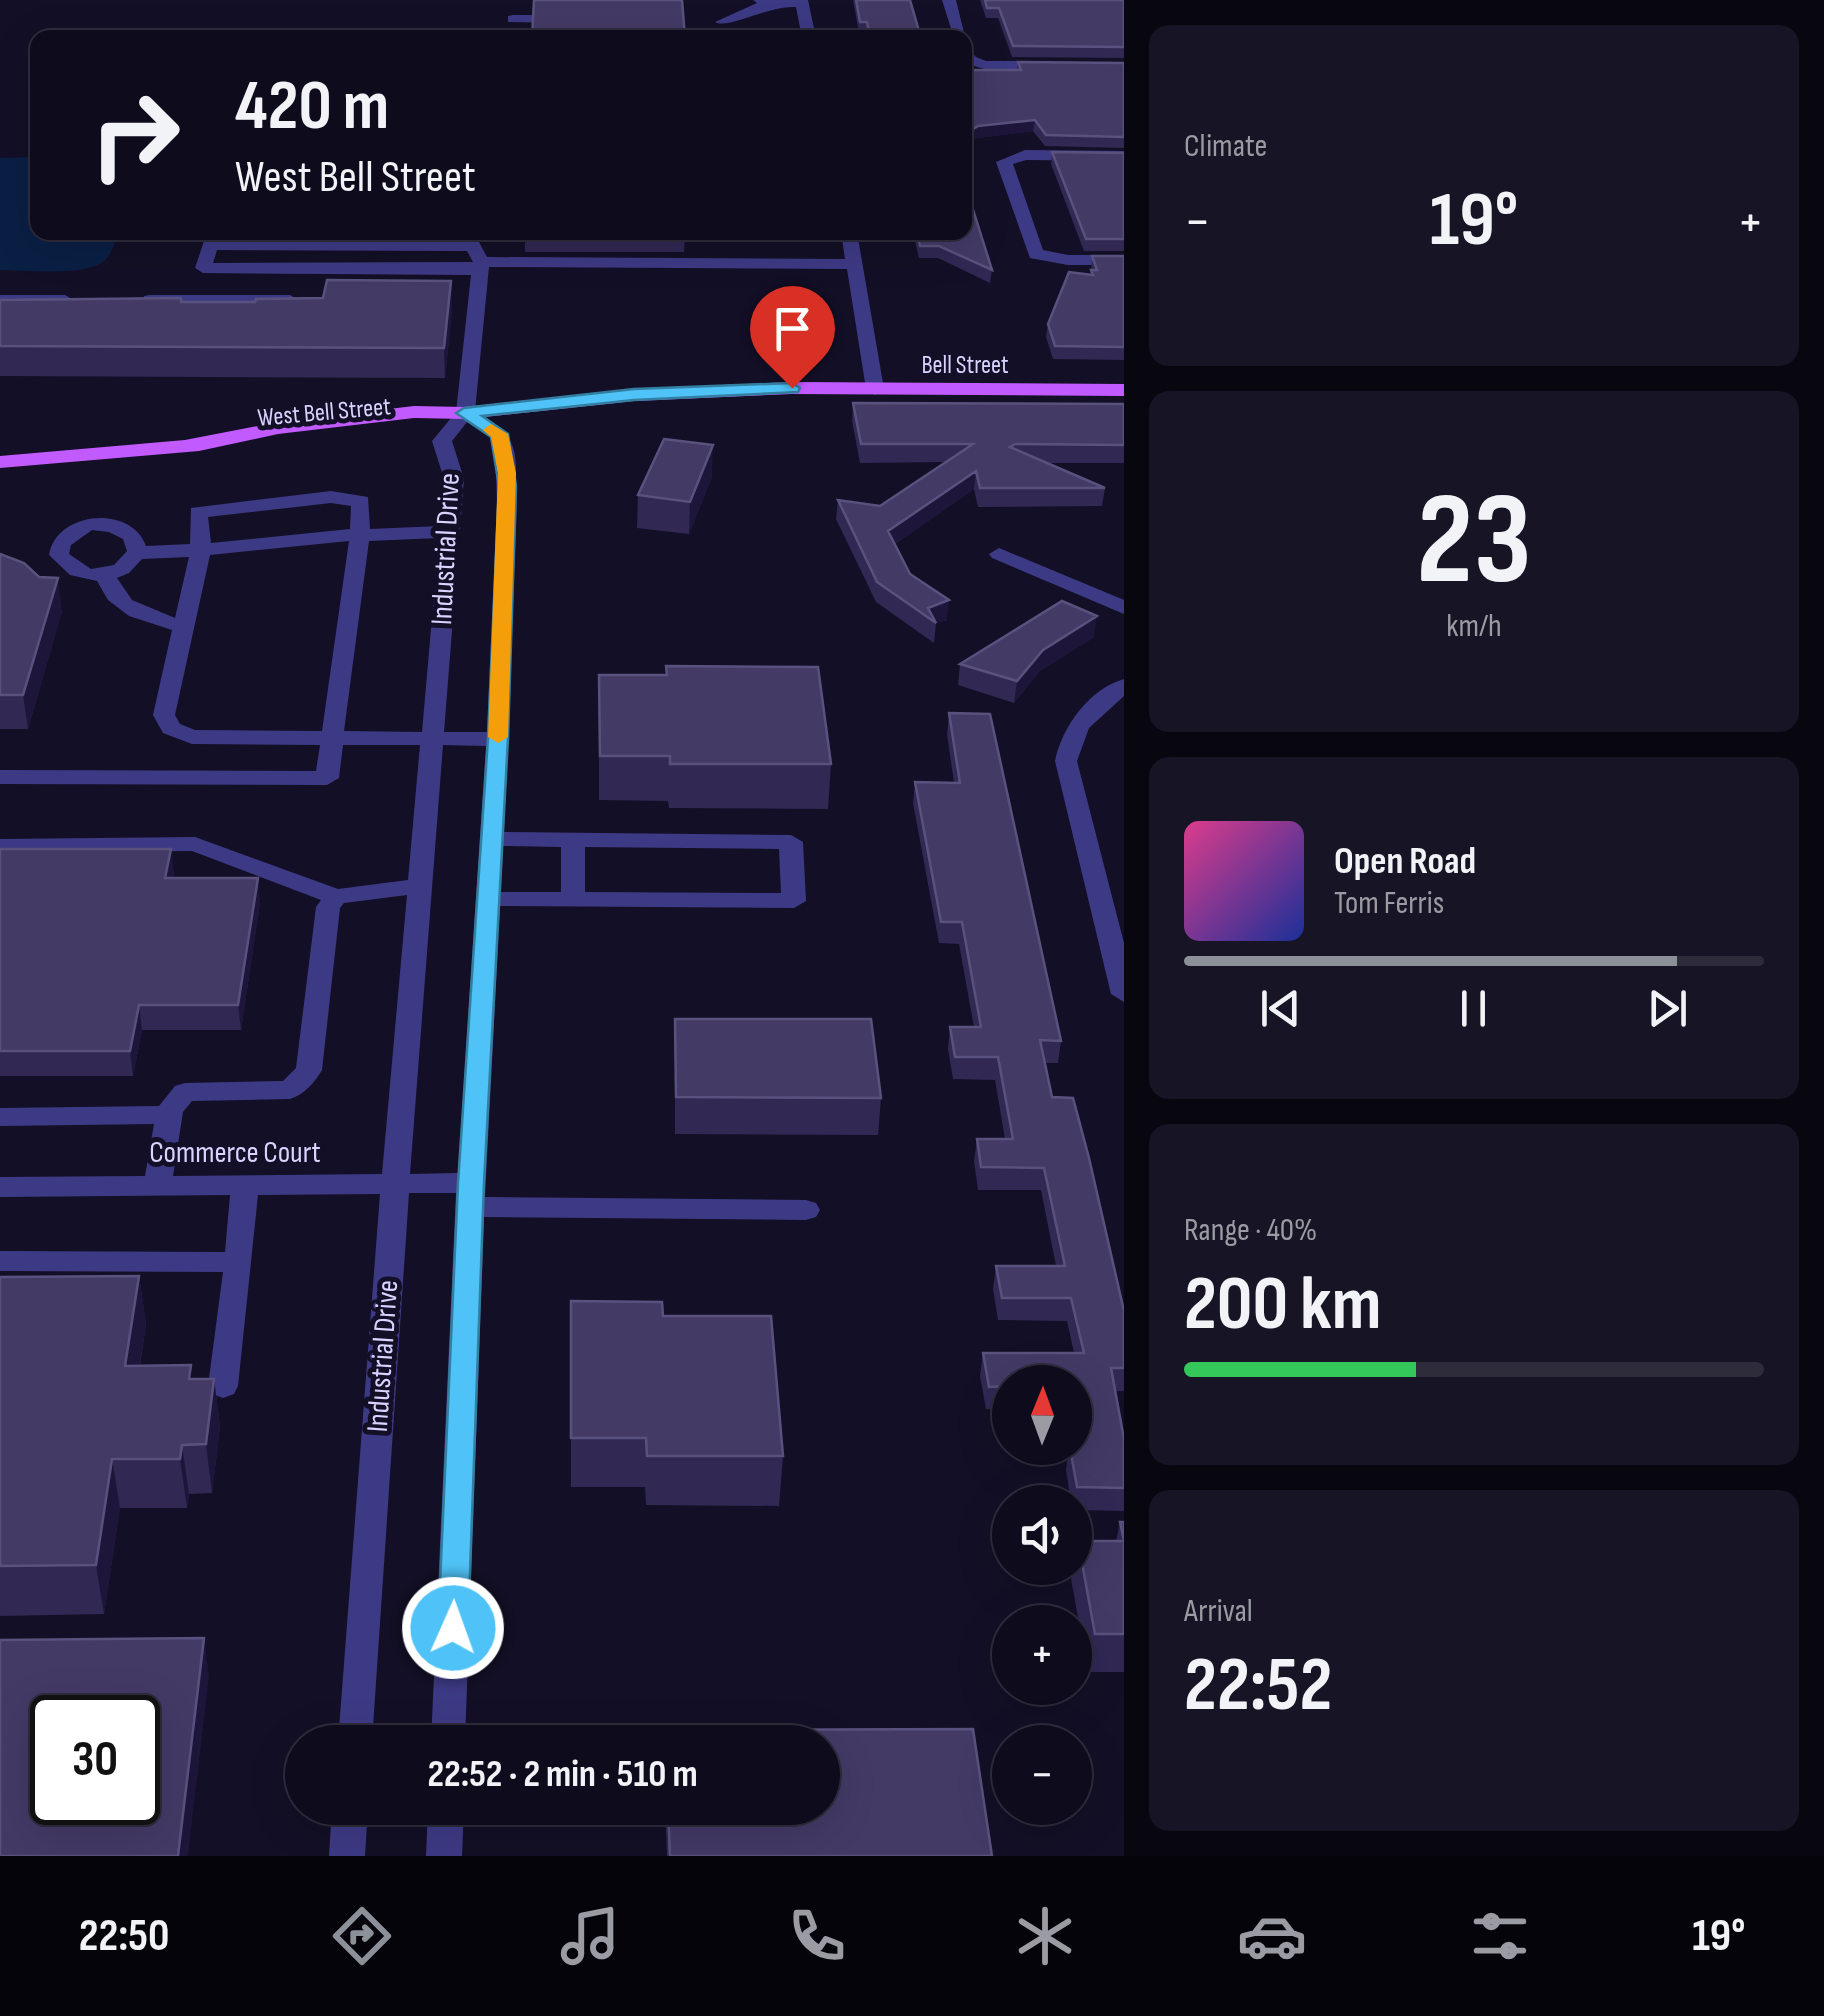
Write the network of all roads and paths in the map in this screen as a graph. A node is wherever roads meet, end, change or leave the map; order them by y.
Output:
1 (514, 0) edge
2 (558, 0) edge
3 (948, 0) edge
4 (766, 1) edge
5 (802, 2) edge
6 (513, 19) junction
7 (558, 19) junction
8 (575, 19) edge
9 (722, 22) dead end
10 (512, 30) edge
11 (807, 30) edge
12 (958, 30) edge
13 (972, 61) edge
14 (1069, 66) edge
15 (1124, 156) edge
16 (851, 240) edge
17 (1124, 260) edge
18 (856, 264) junction
19 (481, 266) junction
20 (0, 300) edge
21 (80, 300) edge
22 (140, 300) edge
23 (319, 300) edge
24 (459, 301) dead end
25 (479, 301) junction
26 (875, 389) junction
27 (1124, 390) edge
28 (464, 413) junction
29 (0, 462) edge
30 (450, 532) junction
31 (360, 534) junction
32 (201, 550) junction
33 (136, 553) junction
34 (999, 554) dead end
35 (105, 575) junction
36 (1124, 608) edge
37 (184, 625) junction
38 (1124, 686) edge
39 (332, 738) junction
40 (433, 738) junction
41 (498, 738) junction
42 (0, 777) edge
43 (492, 839) junction
44 (573, 840) junction
45 (0, 846) edge
46 (420, 886) junction
47 (336, 897) junction
48 (488, 899) junction
49 (572, 899) junction
50 (1124, 994) edge
51 (170, 1115) junction
52 (0, 1117) edge
53 (245, 1184) junction
54 (394, 1184) junction
55 (156, 1185) junction
56 (0, 1187) edge
57 (470, 1195) junction
58 (806, 1210) dead end
59 (0, 1261) edge
60 (239, 1262) junction
61 (223, 1386) dead end
62 (356, 1725) edge
63 (449, 1725) edge
64 (349, 1825) edge
65 (445, 1825) edge
66 (347, 1856) edge
67 (444, 1856) edge

1 - 6 street
2 - 7 street
3 - 12 street
4 - 5 street
4 - 9 street
5 - 11 street
6 - 7 street
6 - 10 street
7 - 8 street
13 - 14 street
15 - 17 street
16 - 18 street
18 - 19 street
18 - 26 street
19 - 19 street
19 - 25 street
20 - 21 street
22 - 23 street
24 - 25 street
25 - 28 street
26 - 27 main road, Bell Street
26 - 28 main road, West Bell Street
28 - 29 main road, West Bell Street
28 - 30 street, Industrial Drive
28 - 41 street, Industrial Drive
30 - 31 street
30 - 40 street, Industrial Drive
31 - 32 street
31 - 32 street
31 - 39 street
32 - 33 street
32 - 37 street
33 - 35 street
33 - 35 street
34 - 36 street
35 - 37 street
37 - 39 street
38 - 50 street
39 - 40 street
39 - 42 street
40 - 41 street
40 - 46 street, Industrial Drive
41 - 43 street, Industrial Drive
43 - 44 street
43 - 48 street, Industrial Drive
44 - 49 street
44 - 49 street
45 - 47 street
46 - 47 street
46 - 54 street, Industrial Drive
47 - 51 street
48 - 49 street
48 - 57 street, Industrial Drive
51 - 52 street
51 - 55 street
53 - 54 street, Commerce Court
53 - 55 street, Commerce Court
53 - 60 street
54 - 57 street, Commerce Court
54 - 62 street, Industrial Drive
55 - 56 street, Commerce Court
57 - 58 street, Commerce Court
57 - 63 street, Industrial Drive
59 - 60 street
60 - 61 street
64 - 66 street
65 - 67 street

